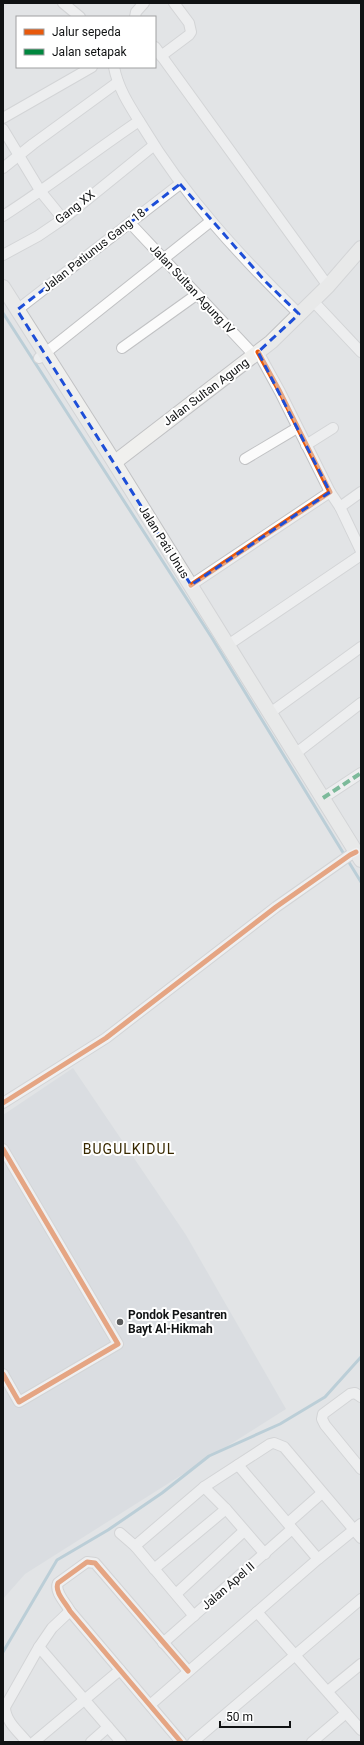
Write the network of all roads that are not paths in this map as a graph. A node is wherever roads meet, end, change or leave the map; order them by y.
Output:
1 (63, 3) edge
2 (144, 3) edge
3 (174, 3) edge
4 (79, 16) edge
5 (135, 16) edge
6 (156, 48) edge
7 (161, 56) junction
8 (90, 68) edge
9 (114, 68) edge
10 (118, 82) junction
11 (3, 118) edge
12 (132, 125) junction
13 (3, 129) edge
14 (149, 150) junction
15 (19, 154) junction
16 (3, 168) edge
17 (175, 187) junction
18 (41, 192) junction
19 (3, 216) edge
20 (63, 218) junction
21 (130, 223) junction
22 (206, 225) junction
23 (3, 255) edge
24 (359, 256) edge
25 (163, 258) junction
26 (328, 286) junction
27 (3, 287) edge
28 (196, 295) junction
29 (313, 301) junction
30 (17, 310) junction
31 (294, 320) junction
32 (122, 348) dead end
33 (361, 352) edge
34 (256, 354) junction
35 (42, 356) junction
36 (297, 428) junction
37 (333, 428) dead end
38 (306, 445) junction
39 (245, 459) dead end
40 (114, 462) junction
41 (330, 492) junction
42 (361, 492) edge
43 (340, 507) junction
44 (361, 550) edge
45 (361, 555) edge
46 (191, 585) junction
47 (228, 645) junction
48 (361, 647) edge
49 (361, 703) edge
50 (270, 713) junction
51 (295, 754) junction
52 (361, 773) edge
53 (323, 798) junction
54 (353, 857) edge
55 (3, 1103) edge
56 (3, 1150) edge
57 (3, 1374) edge
58 (361, 1397) edge
59 (238, 1465) junction
60 (361, 1468) edge
61 (204, 1487) junction
62 (322, 1493) junction
63 (226, 1510) junction
64 (290, 1526) junction
65 (358, 1527) edge
66 (244, 1531) junction
67 (120, 1532) dead end
68 (361, 1538) edge
69 (135, 1546) junction
70 (265, 1554) junction
71 (318, 1559) junction
72 (154, 1569) junction
73 (176, 1594) junction
74 (361, 1599) edge
75 (70, 1611) junction
76 (257, 1612) junction
77 (194, 1616) junction
78 (163, 1643) junction
79 (39, 1647) junction
80 (295, 1654) junction
81 (361, 1664) edge
82 (120, 1670) junction
83 (188, 1671) junction
84 (328, 1691) junction
85 (86, 1701) junction
86 (150, 1705) junction
87 (346, 1713) junction
88 (108, 1727) junction
89 (361, 1730) edge
90 (27, 1742) edge
91 (34, 1742) edge
92 (91, 1742) edge
93 (121, 1742) edge
94 (181, 1742) edge
95 (193, 1742) edge
96 (312, 1742) edge

1 - 4 street
2 - 5 street
3 - 7 street
6 - 7 street
7 - 26 street
8 - 11 street
9 - 10 street
10 - 12 street
10 - 15 street
12 - 14 street
12 - 18 street
13 - 15 street
14 - 17 street
14 - 20 street, Gang XX
15 - 16 street
15 - 18 street
17 - 21 street, Jalan Patiunus Gang 18
17 - 22 street
18 - 19 street
18 - 20 street
20 - 23 street, Gang XX
21 - 25 street, Jalan Sultan Agung IV
21 - 30 street, Jalan Patiunus Gang 18
22 - 25 street
22 - 31 street
24 - 26 main road, Jalan Sultan Agung
25 - 28 street, Jalan Sultan Agung IV
25 - 35 street
26 - 29 main road, Jalan Sultan Agung
27 - 30 main road, Jalan Pati Unus
28 - 32 street
28 - 34 street, Jalan Sultan Agung IV
29 - 31 main road, Jalan Sultan Agung
29 - 33 street
30 - 35 main road, Jalan Pati Unus
31 - 34 main road, Jalan Sultan Agung
34 - 36 street, Jalan Sultan Agung IV
34 - 40 main road, Jalan Sultan Agung
35 - 40 main road, Jalan Pati Unus
36 - 38 street, Jalan Sultan Agung IV
36 - 39 street
37 - 38 street
38 - 41 street, Jalan Sultan Agung IV
40 - 46 main road, Jalan Pati Unus
41 - 43 street, Jalan Sultan Agung IV
41 - 46 street
42 - 43 street
43 - 44 street, Jalan Sultan Agung IV
45 - 47 street
46 - 47 main road, Jalan Pati Unus
47 - 50 main road, Jalan Pati Unus
48 - 50 street
49 - 51 street
50 - 51 main road, Jalan Pati Unus
51 - 53 main road, Jalan Pati Unus
52 - 53 street
53 - 54 main road, Jalan Pati Unus
54 - 55 street
56 - 57 street
58 - 60 street
59 - 61 street
59 - 62 street
59 - 64 street
61 - 63 street
61 - 69 street
62 - 64 street, Jalan Apel II
62 - 65 street
63 - 66 street
63 - 72 street
64 - 70 street, Jalan Apel II
64 - 71 street
65 - 68 street
65 - 71 street
66 - 70 street
66 - 73 street
67 - 69 street
69 - 72 street
70 - 77 street, Jalan Apel II
71 - 76 street
72 - 73 street
73 - 77 street
74 - 80 street
75 - 78 street
75 - 79 street
75 - 82 street
76 - 80 street
76 - 83 street
77 - 78 street, Jalan Apel II
78 - 83 street
79 - 85 street
79 - 90 street
80 - 84 street
80 - 95 street
81 - 84 street
82 - 85 street
82 - 86 street
83 - 86 street
84 - 87 street
85 - 88 street
85 - 91 street
86 - 94 street
87 - 89 street
87 - 96 street
88 - 92 street
88 - 93 street

